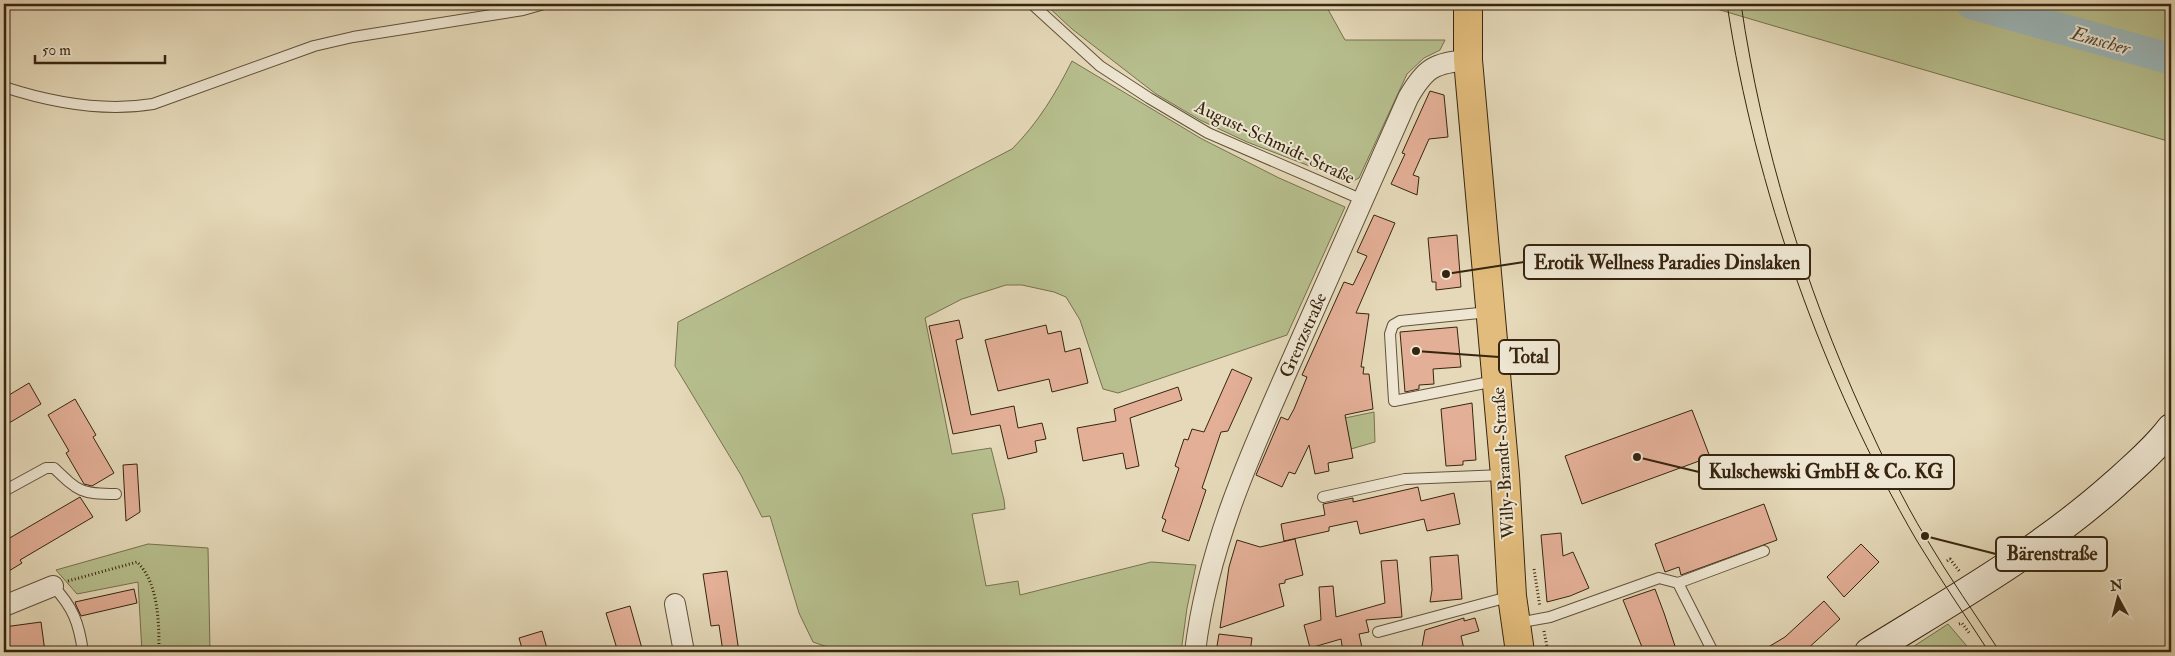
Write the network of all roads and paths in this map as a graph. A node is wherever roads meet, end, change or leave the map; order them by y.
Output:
1 (544, 4) edge
2 (1032, 4) edge
3 (1468, 4) edge
4 (1468, 60) junction
5 (4, 87) edge
6 (1363, 200) junction
7 (1490, 311) junction
8 (1497, 381) junction
9 (2168, 438) edge
10 (1505, 475) junction
11 (4, 491) edge
12 (116, 494) dead end
13 (1323, 497) dead end
14 (1764, 551) dead end
15 (1678, 583) junction
16 (53, 586) junction
17 (1512, 596) junction
18 (675, 604) dead end
19 (4, 606) edge
20 (1523, 622) junction
21 (1378, 632) dead end
22 (84, 652) edge
23 (159, 652) edge
24 (684, 652) edge
25 (1195, 652) edge
26 (1520, 652) edge
27 (1536, 652) edge
28 (1713, 652) edge
29 (1869, 652) edge

1 - 5 lane
2 - 6 lane, August-Schmidt-Straße
3 - 4 main road, Willy-Brandt-Straße
4 - 6 street, Grenzstraße
4 - 7 main road, Willy-Brandt-Straße
6 - 25 street, Grenzstraße
7 - 8 main road, Willy-Brandt-Straße
7 - 8 lane
8 - 10 main road, Willy-Brandt-Straße
9 - 29 main road
10 - 13 lane
10 - 17 main road, Willy-Brandt-Straße
10 - 20 main road
11 - 12 lane
14 - 15 lane
15 - 20 lane
15 - 28 lane
16 - 19 street
16 - 22 lane
16 - 23 path
17 - 20 main road, Willy-Brandt-Straße
17 - 21 lane
18 - 24 street
20 - 26 main road, Willy-Brandt-Straße
20 - 27 main road

